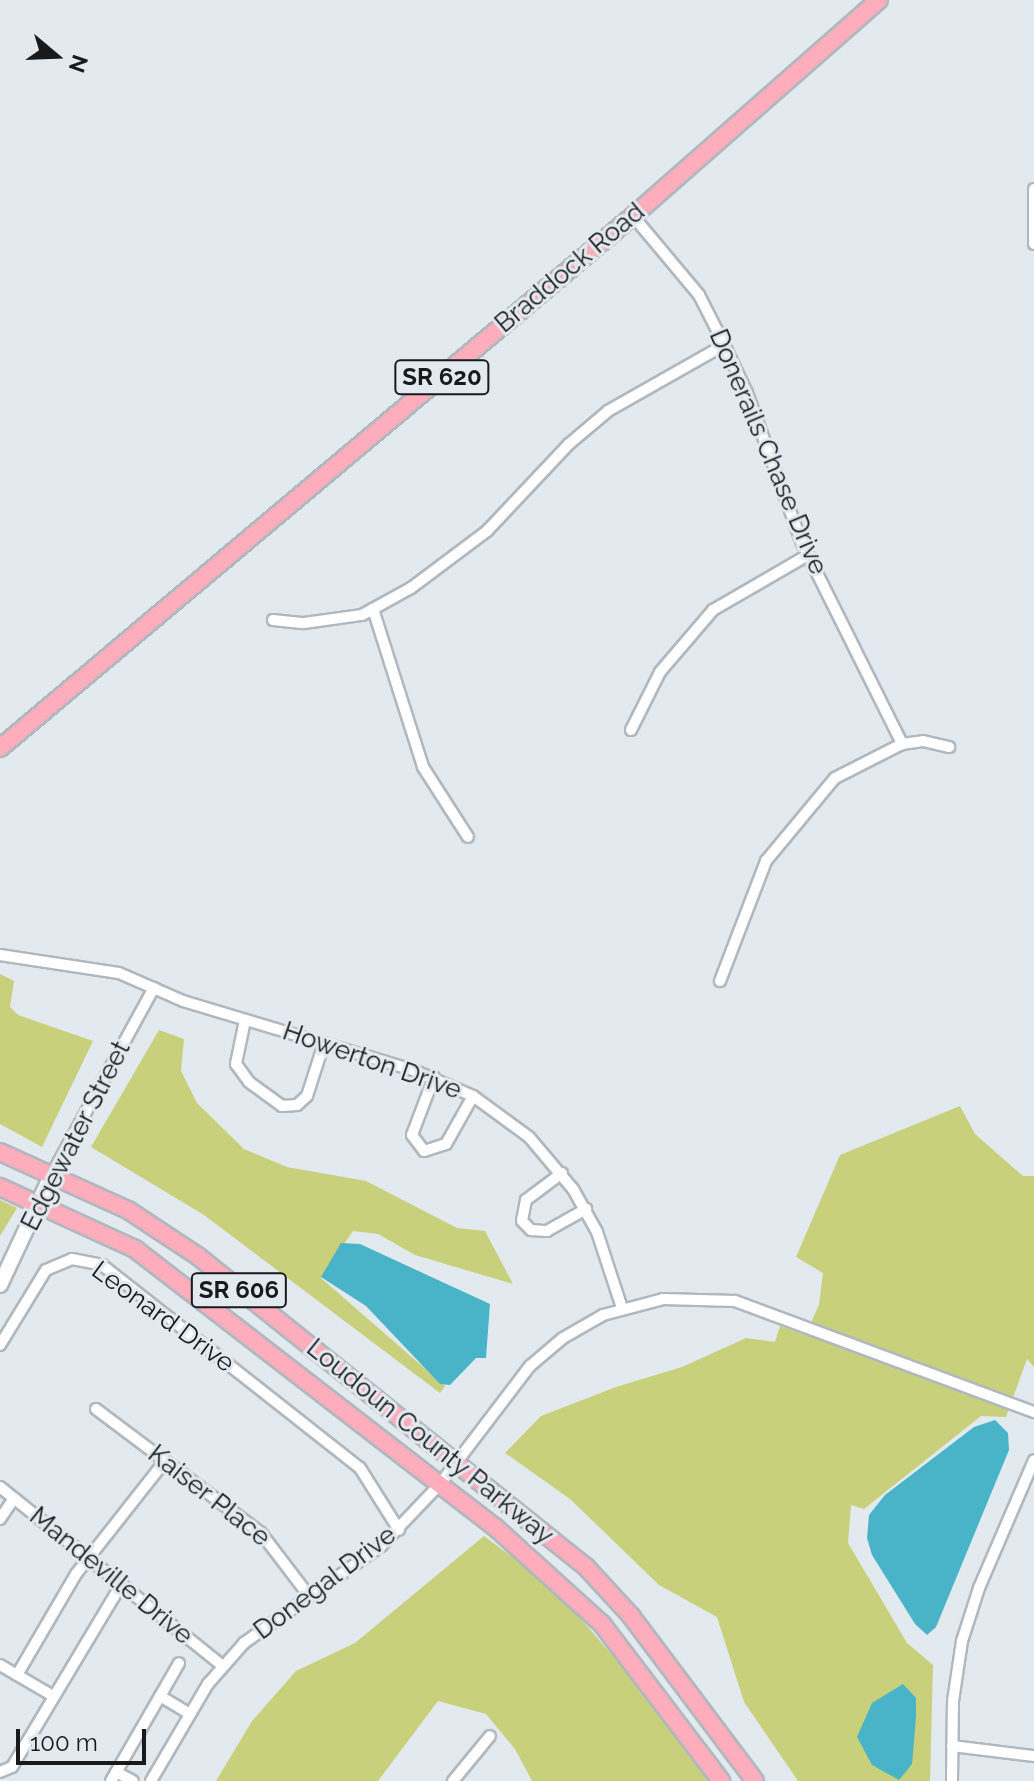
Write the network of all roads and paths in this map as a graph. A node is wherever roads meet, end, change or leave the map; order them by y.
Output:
1 (879, 0) edge
2 (1034, 189) edge
3 (633, 216) junction
4 (1034, 244) edge
5 (724, 345) junction
6 (808, 555) junction
7 (373, 609) junction
8 (273, 620) dead end
9 (631, 730) dead end
10 (902, 744) junction
11 (949, 747) dead end
12 (0, 748) edge
13 (468, 837) dead end
14 (0, 955) edge
15 (720, 981) dead end
16 (154, 988) junction
17 (245, 1020) junction
18 (324, 1043) junction
19 (434, 1077) junction
20 (473, 1096) junction
21 (0, 1152) edge
22 (562, 1173) junction
23 (52, 1174) junction
24 (0, 1187) edge
25 (39, 1204) junction
26 (586, 1209) junction
27 (0, 1285) edge
28 (622, 1308) junction
29 (0, 1345) edge
30 (96, 1409) dead end
31 (1034, 1412) edge
32 (1034, 1460) edge
33 (165, 1461) junction
34 (456, 1463) junction
35 (440, 1484) junction
36 (0, 1487) edge
37 (14, 1498) junction
38 (0, 1519) edge
39 (399, 1530) junction
40 (89, 1557) junction
41 (122, 1583) junction
42 (309, 1596) junction
43 (179, 1663) dead end
44 (0, 1665) edge
45 (223, 1666) junction
46 (17, 1675) junction
47 (53, 1696) junction
48 (160, 1696) junction
49 (190, 1714) junction
50 (490, 1736) dead end
51 (952, 1746) junction
52 (1034, 1756) edge
53 (0, 1772) edge
54 (114, 1776) edge
55 (133, 1781) edge
56 (151, 1781) edge
57 (453, 1781) edge
58 (721, 1781) edge
59 (755, 1781) edge
60 (952, 1781) edge

1 - 3 main road, Braddock Road / SR 620
2 - 4 street
3 - 5 street, Donerails Chase Drive
3 - 12 main road, Braddock Road / SR 620
5 - 6 street, Donerails Chase Drive
5 - 7 street
6 - 9 street
6 - 10 street, Donerails Chase Drive
7 - 8 street
7 - 13 street
10 - 11 street
10 - 15 street
14 - 16 street, Howerton Drive
16 - 17 street, Howerton Drive
16 - 23 street, Edgewater Street
17 - 18 street, Howerton Drive
17 - 18 street
18 - 19 street, Howerton Drive
19 - 20 street, Howerton Drive
19 - 20 street
20 - 22 street, Howerton Drive
21 - 23 main road, Loudoun County Parkway / SR 606
22 - 26 street, Howerton Drive
22 - 26 street
23 - 25 street, Edgewater Street
23 - 34 main road, Loudoun County Parkway / SR 606
24 - 25 main road, Loudoun County Parkway / SR 606
25 - 27 street, Edgewater Street
25 - 35 main road, Loudoun County Parkway / SR 606
26 - 28 street, Howerton Drive
28 - 31 street, Donegal Drive
28 - 34 street, Donegal Drive
29 - 39 street, Leonard Drive
30 - 33 street, Kaiser Place
32 - 51 street
33 - 40 street
33 - 42 street, Kaiser Place
34 - 35 street, Donegal Drive
34 - 59 main road, Loudoun County Parkway / SR 606
35 - 39 street, Donegal Drive
35 - 58 main road, Loudoun County Parkway / SR 606
36 - 37 street, Mandeville Drive
37 - 38 street
37 - 40 street, Mandeville Drive
39 - 42 street, Donegal Drive
40 - 41 street, Mandeville Drive
40 - 46 street
41 - 45 street, Mandeville Drive
41 - 47 street
42 - 45 street, Donegal Drive
43 - 48 street
44 - 46 street
45 - 49 street, Donegal Drive
46 - 47 street
47 - 53 street
48 - 49 street
48 - 54 street
49 - 56 street, Donegal Drive
50 - 57 street
51 - 52 street
51 - 60 street
54 - 55 street

